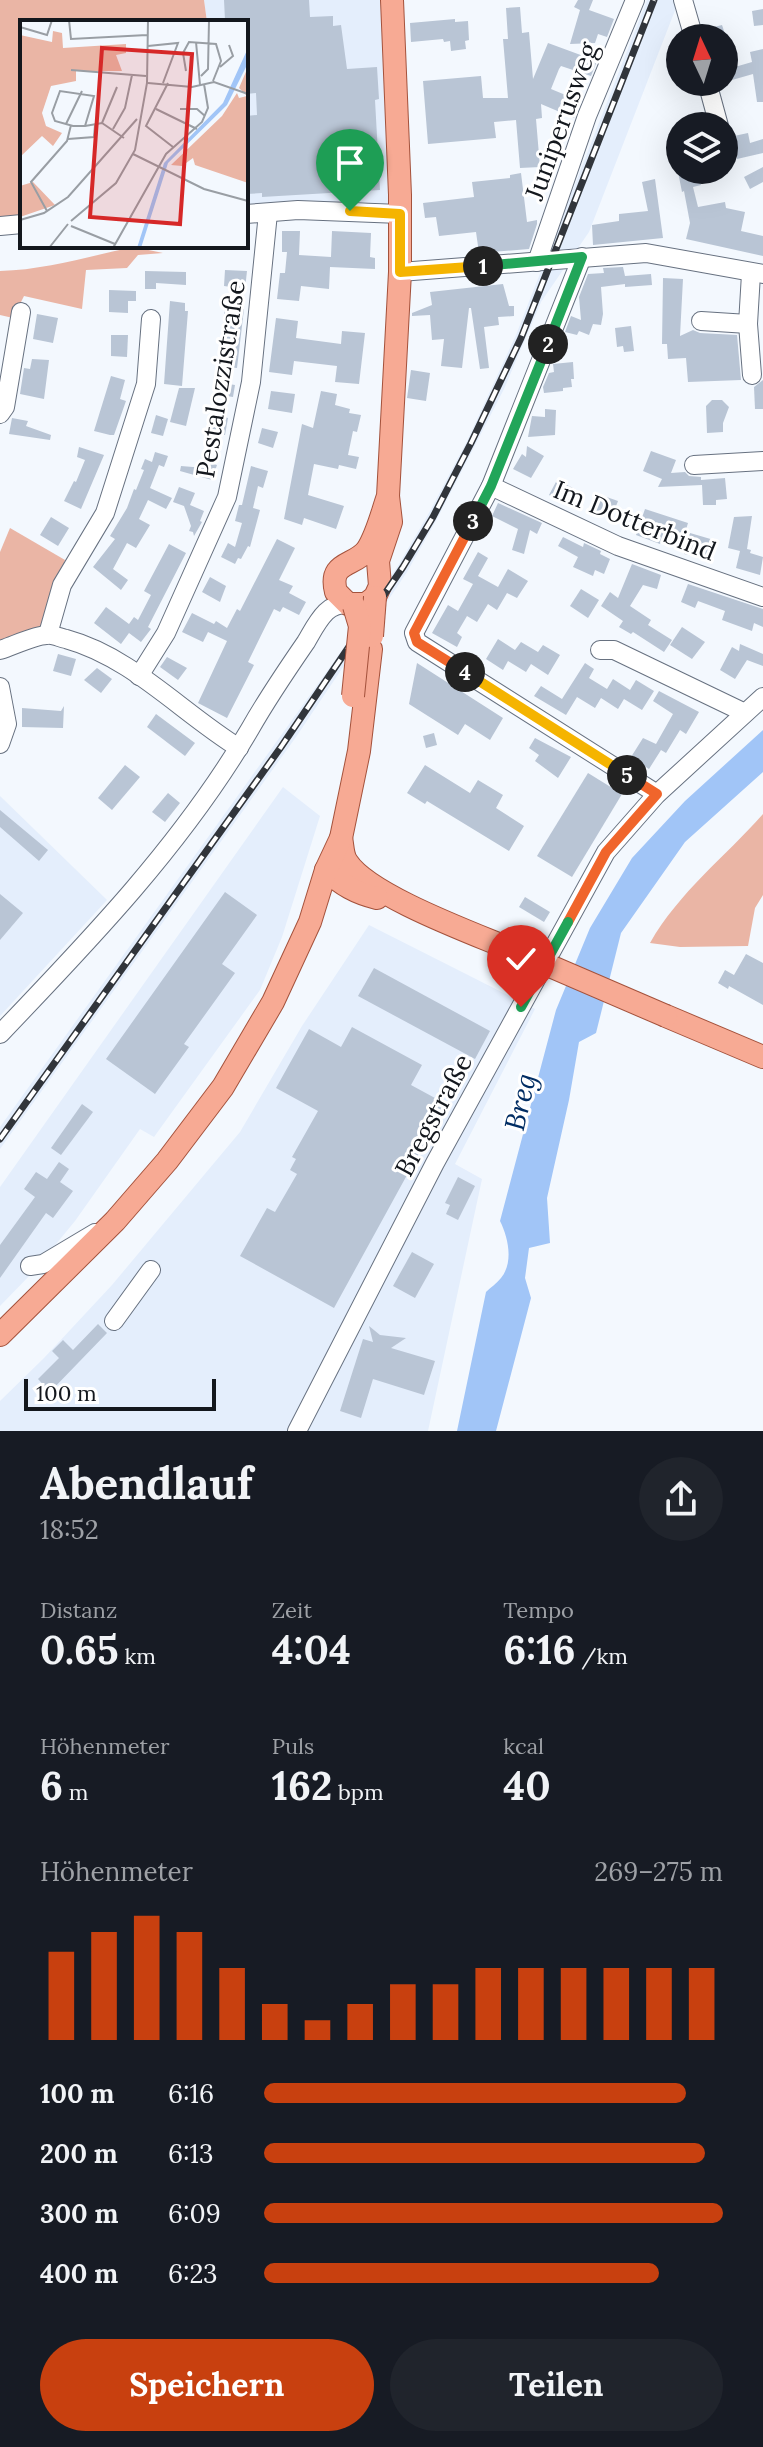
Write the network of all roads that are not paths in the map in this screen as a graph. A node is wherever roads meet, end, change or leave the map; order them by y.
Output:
1 (392, 0) edge
2 (635, 0) edge
3 (683, 0) edge
4 (690, 24) edge
5 (268, 213) junction
6 (248, 214) edge
7 (400, 214) junction
8 (20, 224) edge
9 (0, 226) edge
10 (582, 257) junction
11 (537, 262) junction
12 (400, 272) junction
13 (757, 274) edge
14 (21, 312) dead end
15 (151, 319) dead end
16 (701, 321) dead end
17 (748, 324) junction
18 (752, 375) dead end
19 (0, 414) edge
20 (763, 461) edge
21 (694, 465) dead end
22 (491, 486) junction
23 (388, 496) junction
24 (354, 560) junction
25 (377, 572) junction
26 (334, 580) junction
27 (375, 597) junction
28 (763, 597) edge
29 (351, 605) junction
30 (48, 634) junction
31 (0, 650) edge
32 (600, 650) dead end
33 (295, 657) junction
34 (139, 676) junction
35 (0, 687) edge
36 (763, 697) edge
37 (743, 712) junction
38 (0, 744) edge
39 (239, 748) junction
40 (657, 794) junction
41 (341, 838) junction
42 (326, 870) junction
43 (361, 894) junction
44 (411, 907) junction
45 (310, 922) junction
46 (0, 1034) edge
47 (763, 1057) edge
48 (115, 1221) junction
49 (30, 1266) dead end
50 (151, 1270) dead end
51 (114, 1321) dead end
52 (0, 1335) edge
53 (297, 1431) edge

1 - 7 main road
2 - 11 street, Juniperusweg
3 - 4 street
5 - 6 street
5 - 7 street
5 - 34 street, Pestalozzistraße
7 - 12 main road
8 - 9 street
10 - 11 street
10 - 13 street
10 - 22 street
11 - 12 street
12 - 23 main road
13 - 17 street
14 - 19 street
15 - 30 street
16 - 17 street
17 - 18 street
20 - 21 street
22 - 28 street, Im Dotterbind
22 - 40 street
23 - 24 main road
23 - 25 main road
24 - 25 main road
24 - 26 main road
25 - 27 main road
26 - 29 main road
26 - 33 street
27 - 29 main road, bridge
27 - 41 main road, bridge
29 - 33 street
29 - 42 main road, bridge
30 - 31 street
30 - 34 street
32 - 37 street
33 - 39 street
34 - 39 street
35 - 38 street
36 - 37 street, Bregstraße
37 - 40 street, Bregstraße
39 - 46 street
40 - 53 street, Bregstraße
41 - 42 main road
41 - 44 main road
42 - 43 main road
42 - 45 main road
43 - 44 main road
43 - 45 main road
44 - 47 main road, bridge
45 - 48 main road
48 - 49 street
48 - 52 main road
50 - 51 street

